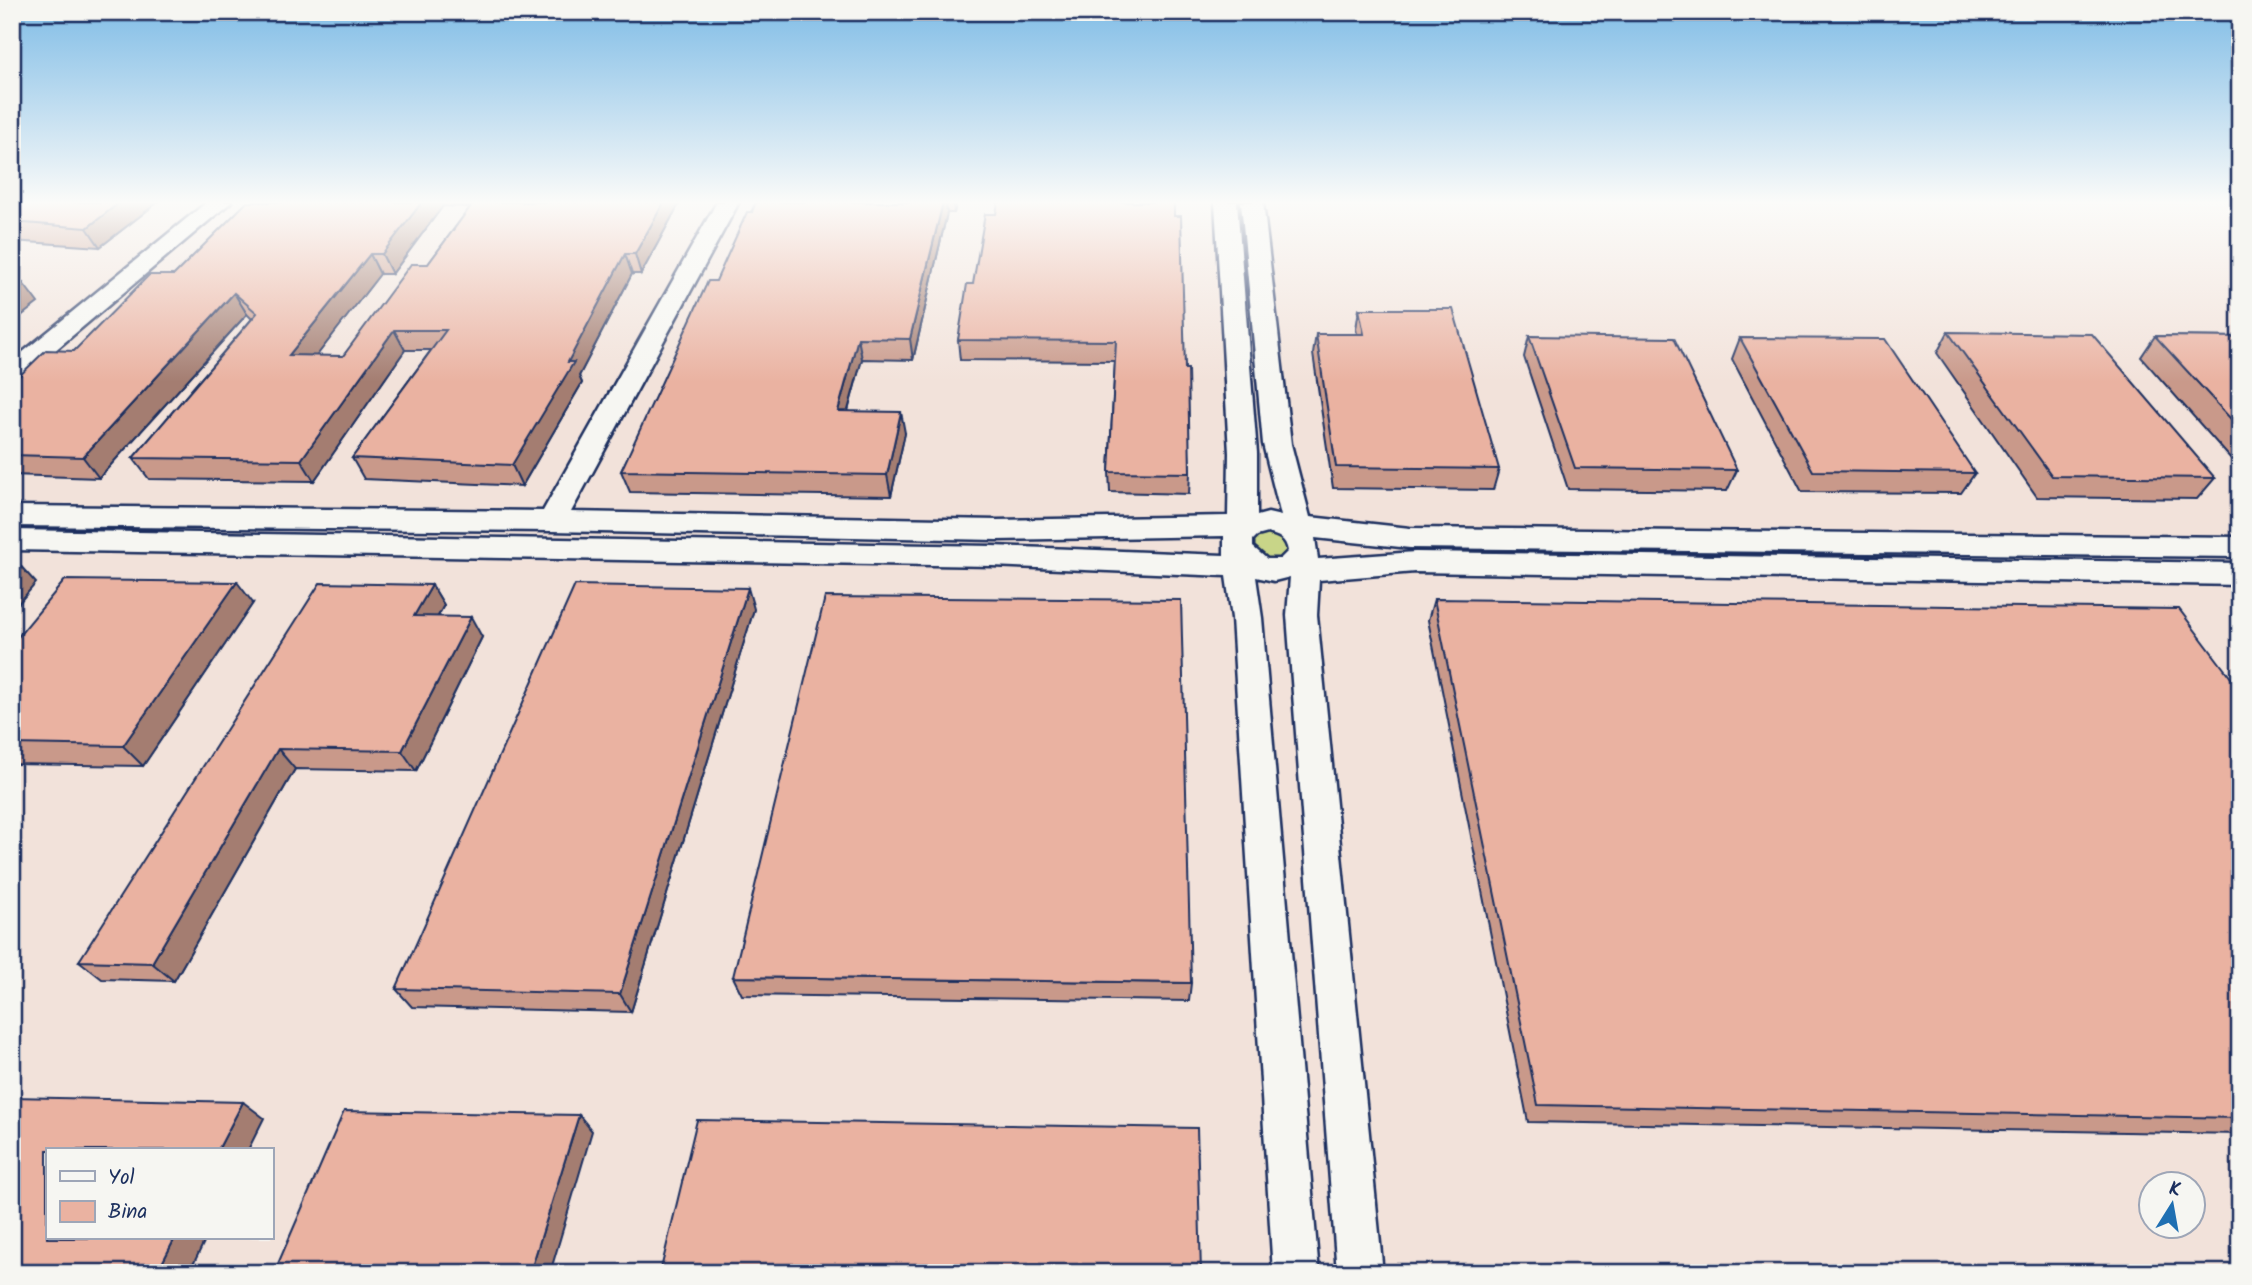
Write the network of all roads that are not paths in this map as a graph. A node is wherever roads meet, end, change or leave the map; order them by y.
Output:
1 (147, 262) edge
2 (695, 262) edge
3 (1230, 262) edge
4 (1258, 262) edge
5 (12, 374) edge
6 (12, 516) edge
7 (552, 521) junction
8 (12, 541) edge
9 (1240, 544) junction
10 (2240, 547) edge
11 (1302, 548) junction
12 (2240, 573) edge
13 (1296, 1273) edge
14 (1360, 1273) edge

1 - 5 street
2 - 7 street
3 - 9 street
4 - 11 street
6 - 7 street
7 - 9 street
8 - 9 street
9 - 11 street
9 - 11 street
9 - 13 street
10 - 11 street
11 - 12 street
11 - 14 street

